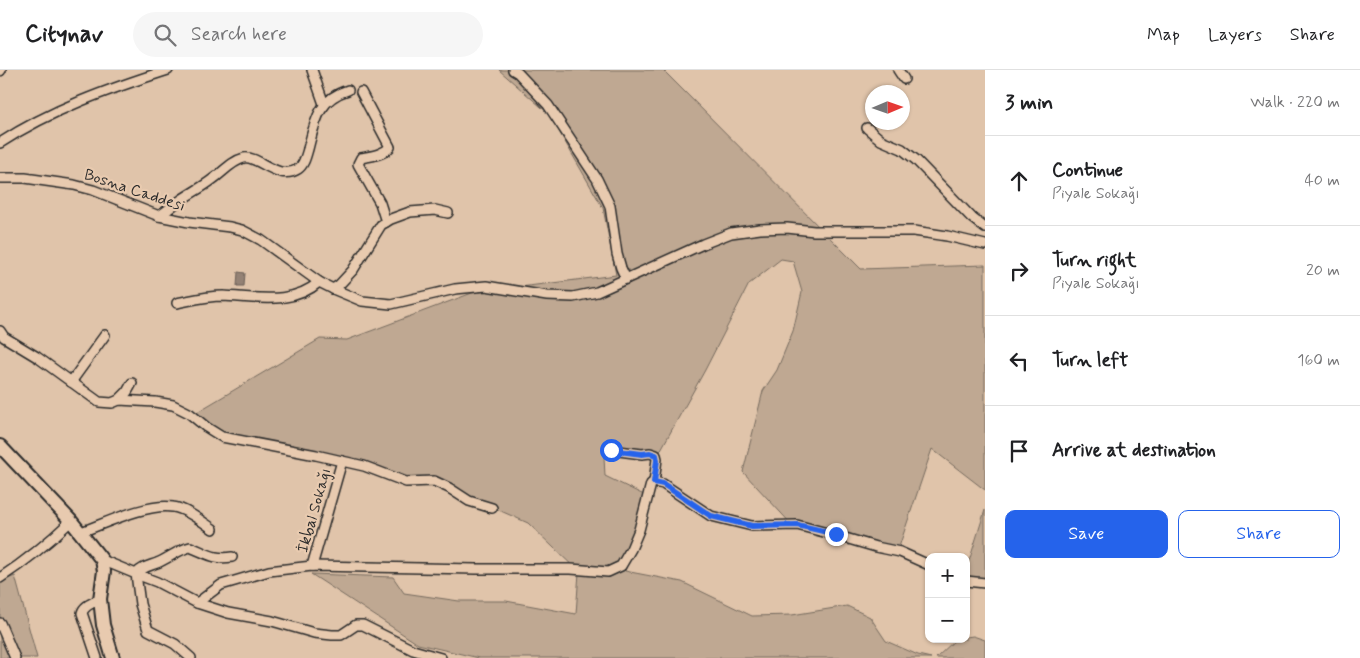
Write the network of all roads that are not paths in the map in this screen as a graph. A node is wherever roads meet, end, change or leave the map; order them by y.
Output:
1 (168, 70) edge
2 (312, 70) edge
3 (513, 70) edge
4 (898, 70) edge
5 (904, 80) dead end
6 (348, 90) dead end
7 (362, 92) dead end
8 (324, 104) junction
9 (869, 130) edge
10 (0, 143) edge
11 (0, 178) edge
12 (448, 213) dead end
13 (160, 216) junction
14 (386, 222) junction
15 (985, 228) edge
16 (985, 245) edge
17 (626, 279) junction
18 (319, 282) junction
19 (333, 289) junction
20 (177, 303) dead end
21 (1, 335) edge
22 (105, 336) dead end
23 (71, 382) junction
24 (132, 382) dead end
25 (119, 400) junction
26 (0, 446) edge
27 (611, 450) dead end
28 (342, 461) junction
29 (654, 482) junction
30 (492, 508) dead end
31 (71, 521) junction
32 (213, 529) dead end
33 (81, 532) junction
34 (232, 557) dead end
35 (102, 560) junction
36 (925, 563) edge
37 (312, 566) junction
38 (136, 574) junction
39 (0, 578) edge
40 (970, 581) edge
41 (985, 583) edge
42 (100, 600) junction
43 (197, 603) junction
44 (0, 623) edge
45 (15, 658) edge
46 (97, 658) edge
47 (113, 658) edge
48 (191, 658) edge
49 (441, 658) edge

1 - 10 street
2 - 8 street
3 - 17 street
4 - 5 street
6 - 8 street
7 - 14 street
8 - 13 street
9 - 15 street
11 - 13 street, Bosna Caddesi
12 - 14 street
13 - 18 street, Bosna Caddesi
14 - 19 street
16 - 17 street, Bosna Caddesi
17 - 19 street, Bosna Caddesi
18 - 19 street, Bosna Caddesi
18 - 20 street
21 - 23 street
22 - 23 street
23 - 25 street
24 - 25 street
25 - 28 street
26 - 31 main road
27 - 29 street
28 - 30 street
28 - 37 street, İkbal Sokağı
29 - 36 street
29 - 37 street
31 - 33 main road
31 - 39 street
32 - 33 street
33 - 35 main road
34 - 38 street
35 - 38 street
35 - 42 main road
37 - 43 street
38 - 43 street
38 - 48 street
40 - 41 street
42 - 46 street
42 - 47 main road
43 - 49 street
44 - 45 street

